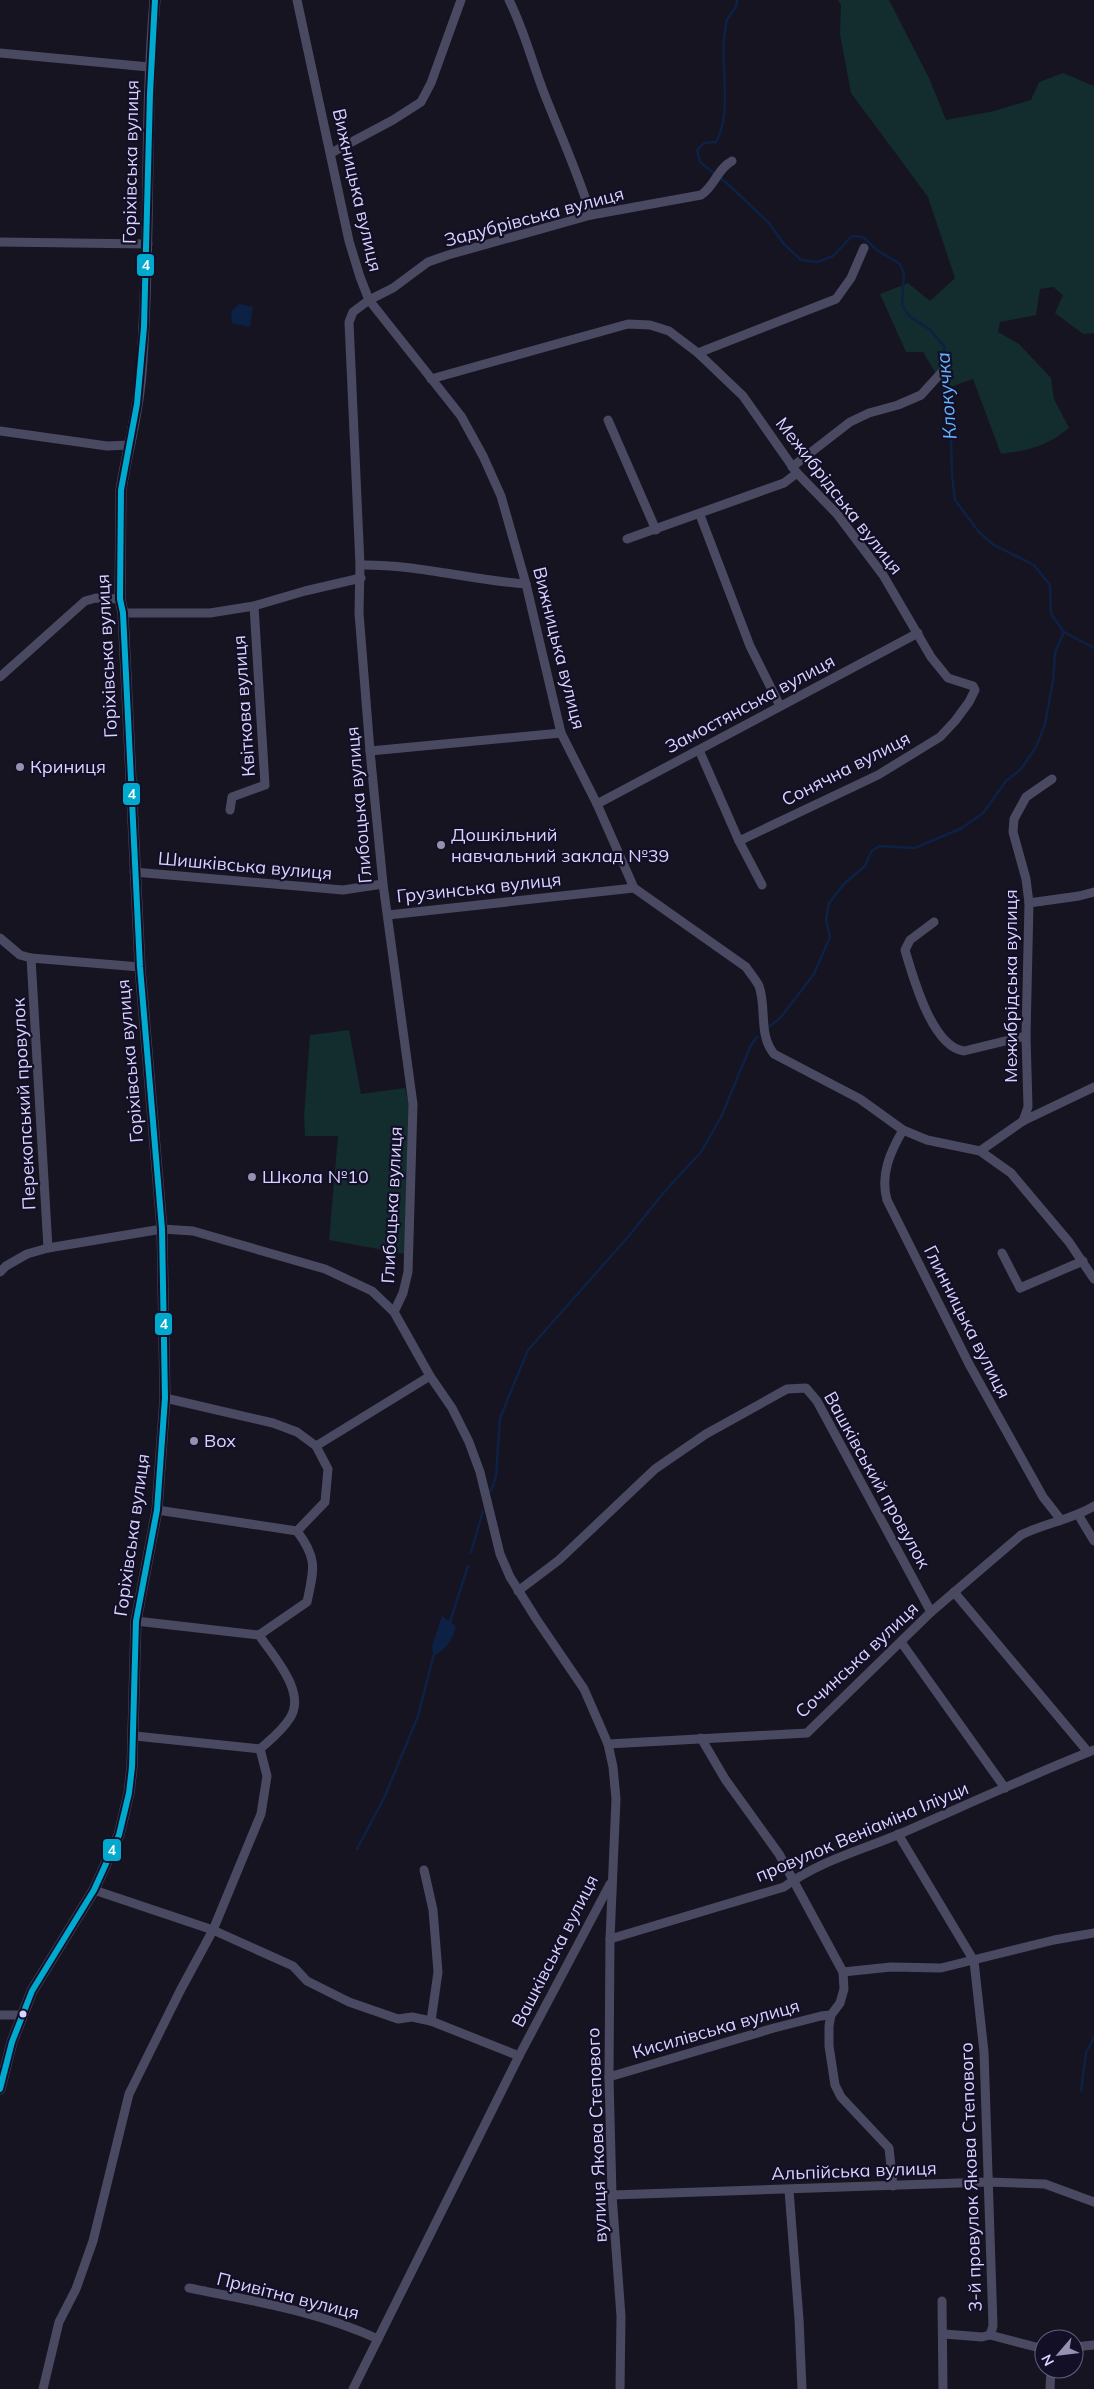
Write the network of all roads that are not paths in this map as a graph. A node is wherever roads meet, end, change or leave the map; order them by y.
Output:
1 (155, 0) edge
2 (297, 0) edge
3 (462, 0) edge
4 (509, 0) edge
5 (0, 52) edge
6 (149, 67) junction
7 (331, 153) junction
8 (732, 161) dead end
9 (591, 215) junction
10 (0, 242) edge
11 (148, 244) junction
12 (864, 248) dead end
13 (369, 300) junction
14 (698, 353) junction
15 (941, 373) dead end
16 (431, 378) junction
17 (608, 420) dead end
18 (0, 432) edge
19 (130, 445) junction
20 (794, 470) junction
21 (700, 515) junction
22 (656, 530) junction
23 (627, 539) dead end
24 (360, 565) junction
25 (361, 578) junction
26 (526, 584) junction
27 (120, 599) junction
28 (254, 606) junction
29 (123, 613) junction
30 (918, 633) junction
31 (0, 677) edge
32 (975, 690) joint
33 (780, 706) junction
34 (562, 733) junction
35 (699, 750) junction
36 (370, 751) junction
37 (1052, 779) dead end
38 (597, 804) junction
39 (230, 810) dead end
40 (739, 841) junction
41 (134, 872) junction
42 (382, 884) junction
43 (762, 885) dead end
44 (634, 888) junction
45 (1094, 892) edge
46 (1029, 903) junction
47 (388, 914) junction
48 (934, 922) dead end
49 (0, 938) edge
50 (31, 958) junction
51 (140, 966) junction
52 (1026, 1036) junction
53 (1094, 1087) edge
54 (1023, 1121) junction
55 (903, 1130) junction
56 (980, 1151) junction
57 (162, 1229) junction
58 (48, 1248) junction
59 (1002, 1253) dead end
60 (1083, 1261) junction
61 (0, 1272) edge
62 (1094, 1279) edge
63 (394, 1312) junction
64 (430, 1376) junction
65 (165, 1398) junction
66 (316, 1446) junction
67 (1094, 1506) edge
68 (157, 1510) junction
69 (1079, 1516) junction
70 (1061, 1520) junction
71 (297, 1531) junction
72 (1094, 1541) edge
73 (518, 1591) junction
74 (954, 1592) junction
75 (931, 1612) junction
76 (136, 1621) junction
77 (258, 1635) junction
78 (901, 1642) junction
79 (135, 1736) junction
80 (701, 1738) junction
81 (608, 1744) junction
82 (260, 1749) junction
83 (1091, 1751) edge
84 (1005, 1788) junction
85 (898, 1834) junction
86 (424, 1870) dead end
87 (793, 1880) junction
88 (612, 1881) junction
89 (94, 1890) junction
90 (213, 1930) junction
91 (1094, 1933) edge
92 (610, 1940) junction
93 (974, 1961) junction
94 (843, 1972) junction
95 (0, 2015) edge
96 (21, 2015) junction
97 (831, 2015) junction
98 (431, 2021) junction
99 (518, 2056) junction
100 (609, 2077) junction
101 (0, 2089) edge
102 (988, 2182) junction
103 (894, 2186) junction
104 (789, 2190) junction
105 (612, 2195) junction
106 (1094, 2202) edge
107 (189, 2288) dead end
108 (942, 2301) dead end
109 (944, 2334) junction
110 (990, 2335) junction
111 (378, 2339) junction
112 (1034, 2346) edge
113 (43, 2389) edge
114 (353, 2389) edge
115 (620, 2389) edge
116 (802, 2389) edge
117 (943, 2389) edge

1 - 6 street, Горіхівська вулиця
2 - 7 street, Вижницька вулиця
3 - 7 street
4 - 9 street
5 - 6 street
6 - 11 street, Горіхівська вулиця
7 - 13 street, Вижницька вулиця
8 - 9 street, Задубрівська вулиця
9 - 13 street, Задубрівська вулиця
10 - 11 street
11 - 19 street, Горіхівська вулиця
12 - 14 street
13 - 16 street, Вижницька вулиця
13 - 24 street, Глибоцька вулиця
14 - 16 street, Межибрідська вулиця
14 - 20 street, Межибрідська вулиця
15 - 20 street
16 - 26 street, Вижницька вулиця
17 - 22 street
18 - 19 street
19 - 27 street, Горіхівська вулиця
20 - 21 street
20 - 30 street, Межибрідська вулиця
21 - 22 street
21 - 33 street
22 - 23 street
24 - 25 street, Глибоцька вулиця
24 - 26 street
25 - 28 street
25 - 36 street, Глибоцька вулиця
26 - 34 street, Вижницька вулиця
27 - 29 street, Горіхівська вулиця
27 - 31 street
28 - 29 street
28 - 39 street, Квіткова вулиця
29 - 41 street, Горіхівська вулиця
30 - 32 street, Межибрідська вулиця
30 - 33 street, Замостянська вулиця
32 - 40 street, Сонячна вулиця
33 - 35 street, Замостянська вулиця
34 - 36 street
34 - 38 street, Вижницька вулиця
35 - 38 street, Замостянська вулиця
35 - 40 street
36 - 42 street, Глибоцька вулиця
37 - 46 street, Межибрідська вулиця
38 - 44 street, Вижницька вулиця
40 - 43 street
41 - 42 street, Шишківська вулиця
41 - 51 street, Горіхівська вулиця
42 - 47 street, Глибоцька вулиця
44 - 47 street, Грузинська вулиця
44 - 55 street
45 - 46 street
46 - 52 street, Межибрідська вулиця
47 - 63 street, Глибоцька вулиця
48 - 52 street
49 - 50 street
50 - 51 street
50 - 58 street, Перекопський провулок
51 - 57 street, Горіхівська вулиця
52 - 54 street, Межибрідська вулиця
53 - 54 street
54 - 56 street
55 - 56 street
55 - 70 street, Глинницька вулиця
56 - 60 street
57 - 58 street, Вашківська вулиця
57 - 63 street, Вашківська вулиця
57 - 65 street, Горіхівська вулиця
58 - 61 street, Вашківська вулиця
59 - 60 street
60 - 62 street
63 - 64 street, Вашківська вулиця
64 - 66 street
64 - 73 street, Вашківська вулиця
65 - 66 street
65 - 68 street, Горіхівська вулиця
66 - 71 street
67 - 69 street, Сочинська вулиця
68 - 71 street
68 - 76 street, Горіхівська вулиця
69 - 70 street, Сочинська вулиця
69 - 72 street
70 - 74 street, Сочинська вулиця
71 - 77 street
73 - 75 street, Вашківський провулок
73 - 81 street, Вашківська вулиця
74 - 75 street, Сочинська вулиця
74 - 83 street
75 - 78 street, Сочинська вулиця
76 - 77 street
76 - 79 street, Горіхівська вулиця
77 - 82 street
78 - 80 street, Сочинська вулиця
78 - 84 street
79 - 82 street
79 - 89 street, Горіхівська вулиця
80 - 81 street, Сочинська вулиця
80 - 87 street
81 - 88 street, Вашківська вулиця
82 - 90 street
83 - 84 street, провулок Веніаміна Іліуци
84 - 85 street, провулок Веніаміна Іліуци
85 - 87 street, провулок Веніаміна Іліуци
85 - 93 street
86 - 98 street
87 - 92 street, провулок Веніаміна Іліуци
87 - 94 street
88 - 92 street, вулиця Якова Степового
88 - 99 street, Вашківська вулиця
89 - 90 street
89 - 96 street, Горіхівська вулиця
90 - 98 street
90 - 113 street
91 - 93 street
92 - 100 street, вулиця Якова Степового
93 - 94 street
93 - 102 street, 3-й провулок Якова Степового
94 - 97 street
95 - 96 street
96 - 101 street, Горіхівська вулиця
97 - 100 street, Кисилівська вулиця
97 - 103 street
98 - 99 street
99 - 111 street, Вашківська вулиця
100 - 105 street, вулиця Якова Степового
102 - 103 street, Альпійська вулиця
102 - 106 street, Альпійська вулиця
102 - 110 street, 3-й провулок Якова Степового
103 - 104 street, Альпійська вулиця
104 - 105 street, Альпійська вулиця
104 - 116 street
105 - 115 street, вулиця Якова Степового
107 - 111 street, Привітна вулиця
108 - 109 street
109 - 110 street
109 - 117 street
110 - 112 street, 3-й провулок Якова Степового
111 - 114 street, Вашківська вулиця

